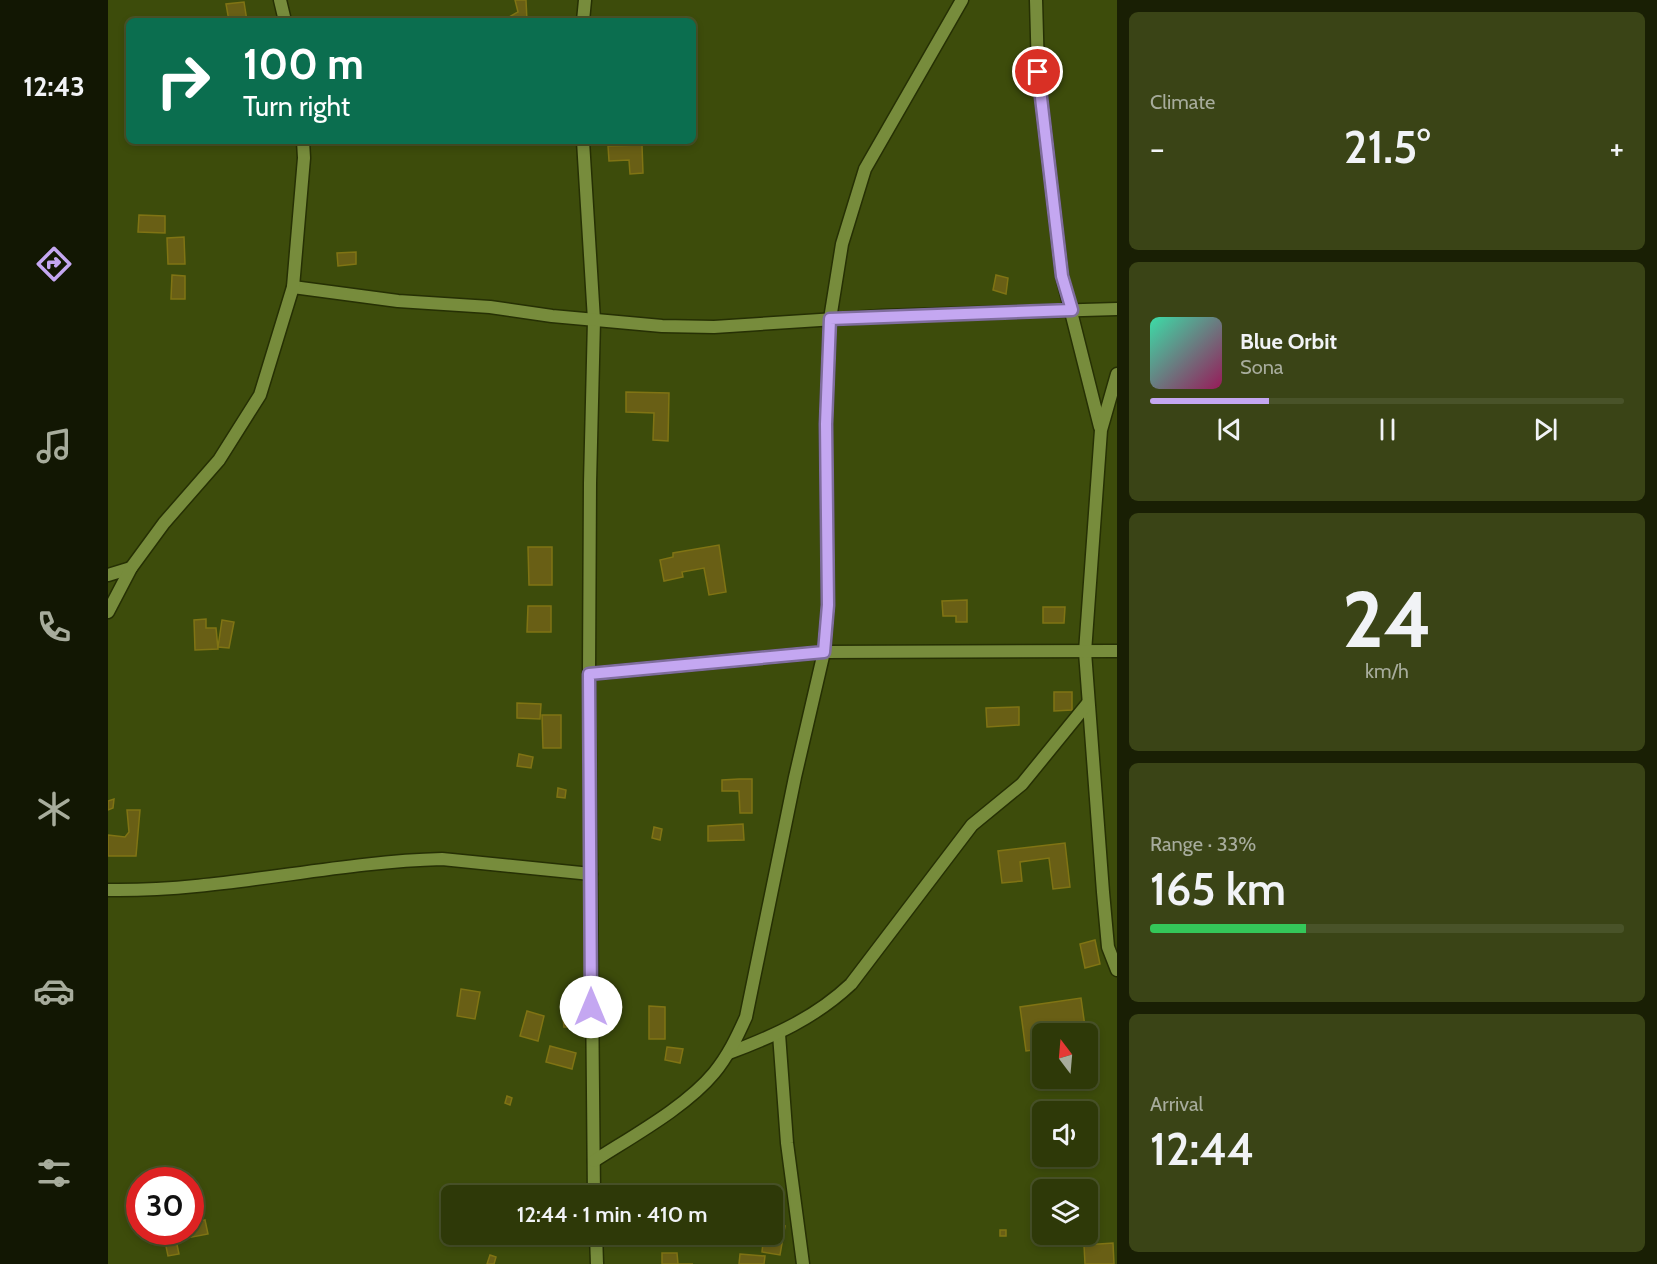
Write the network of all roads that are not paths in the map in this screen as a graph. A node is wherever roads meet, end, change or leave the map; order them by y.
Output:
1 (280, 0) edge
2 (585, 0) edge
3 (962, 0) edge
4 (1036, 0) edge
5 (284, 18) edge
6 (583, 18) edge
7 (303, 144) edge
8 (583, 144) edge
9 (293, 287) junction
10 (1117, 309) edge
11 (1072, 310) junction
12 (830, 319) junction
13 (594, 320) junction
14 (1117, 374) edge
15 (1101, 430) junction
16 (131, 568) junction
17 (108, 575) edge
18 (108, 612) edge
19 (1117, 651) edge
20 (824, 652) junction
21 (1085, 652) junction
22 (589, 674) junction
23 (1088, 703) junction
24 (591, 874) junction
25 (108, 890) edge
26 (1117, 970) edge
27 (779, 1034) junction
28 (729, 1053) junction
29 (594, 1161) junction
30 (594, 1185) edge
31 (596, 1245) edge
32 (597, 1264) edge
33 (803, 1264) edge

1 - 5 street
2 - 6 street
3 - 12 street
4 - 11 street
7 - 9 street
8 - 13 street
9 - 13 street
9 - 16 street
10 - 11 street
11 - 12 street
11 - 15 street
12 - 13 street
12 - 20 street
13 - 22 street
14 - 15 street
15 - 21 street
16 - 17 street
16 - 18 street
19 - 21 street
20 - 21 street
20 - 22 street
20 - 28 street
21 - 23 street
22 - 24 street
23 - 26 street
23 - 27 street
24 - 25 street
24 - 29 street
27 - 28 street
27 - 33 street
28 - 29 street
29 - 30 street
31 - 32 street

